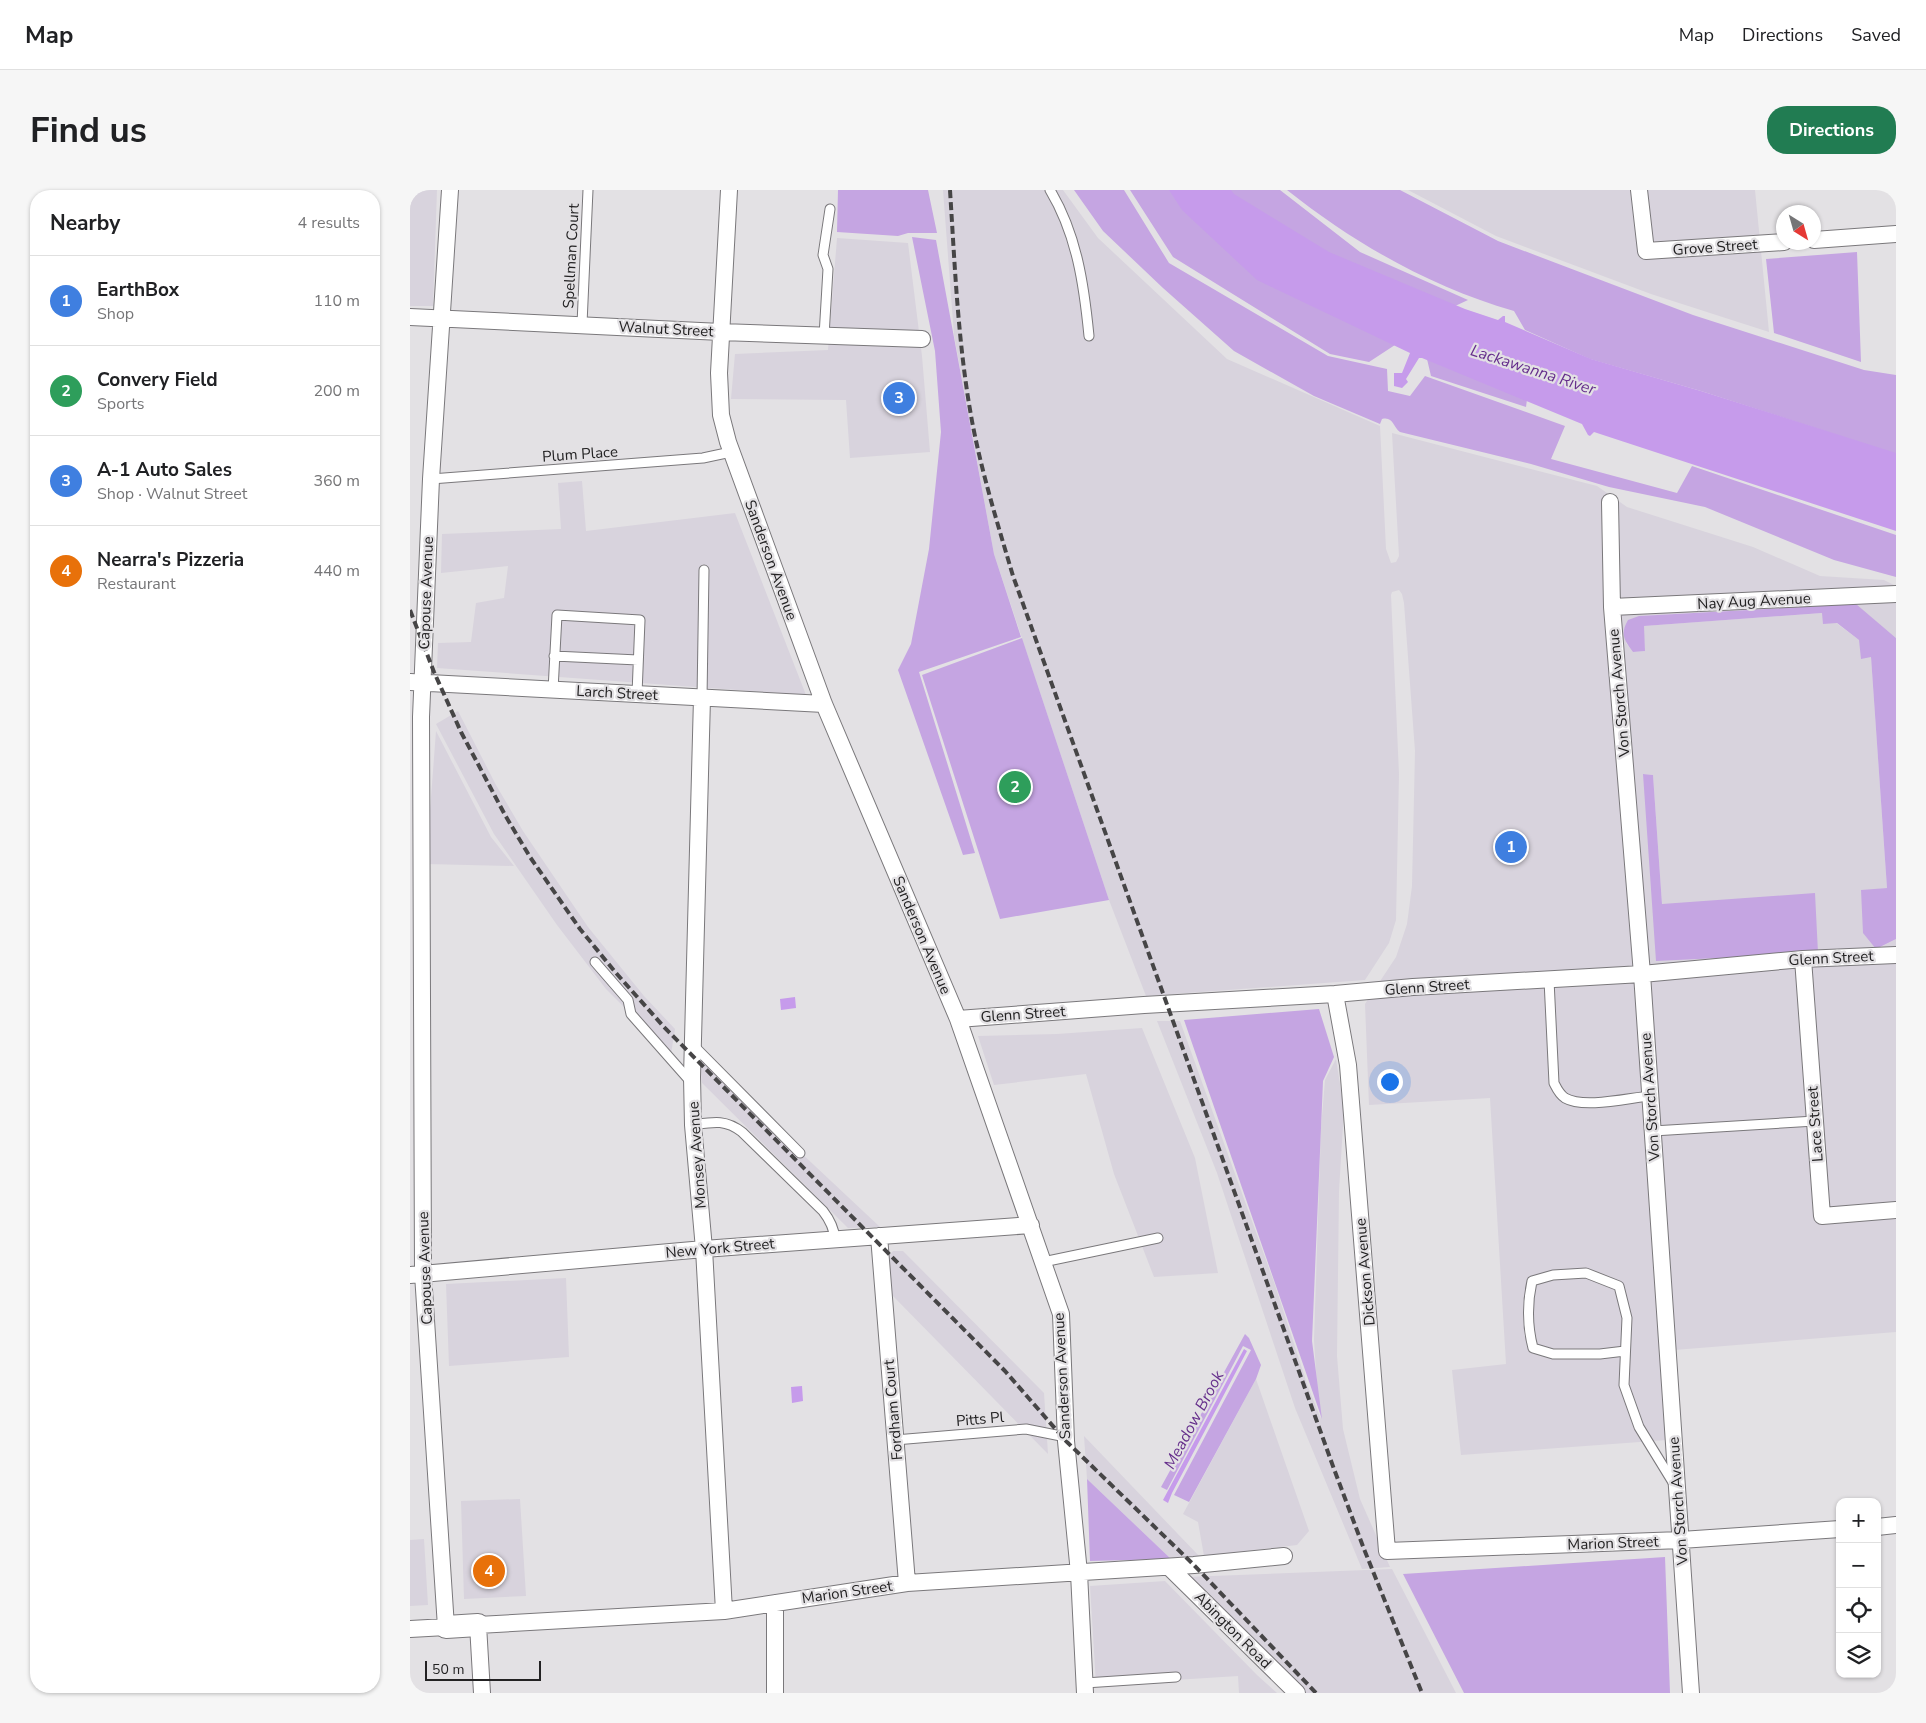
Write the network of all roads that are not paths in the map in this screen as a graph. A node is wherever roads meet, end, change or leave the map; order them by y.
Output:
1 (450, 190) edge
2 (588, 190) edge
3 (729, 190) edge
4 (1050, 190) edge
5 (1639, 190) edge
6 (830, 209) dead end
7 (1896, 234) edge
8 (1821, 239) edge
9 (1776, 243) edge
10 (410, 317) edge
11 (442, 319) junction
12 (582, 324) junction
13 (721, 332) junction
14 (824, 336) junction
15 (1089, 336) dead end
16 (922, 339) dead end
17 (731, 452) junction
18 (431, 479) junction
19 (1610, 502) dead end
20 (704, 570) dead end
21 (1896, 594) edge
22 (1612, 607) junction
23 (554, 656) junction
24 (638, 660) junction
25 (416, 683) edge
26 (553, 690) junction
27 (636, 694) junction
28 (702, 698) junction
29 (824, 704) junction
30 (1896, 955) edge
31 (1803, 959) junction
32 (596, 962) dead end
33 (1642, 974) junction
34 (1549, 980) junction
35 (1335, 994) junction
36 (958, 1019) junction
37 (693, 1045) junction
38 (692, 1083) junction
39 (1650, 1096) junction
40 (1815, 1121) junction
41 (693, 1124) junction
42 (1652, 1130) junction
43 (800, 1153) dead end
44 (1896, 1210) edge
45 (1030, 1225) junction
46 (879, 1236) junction
47 (1158, 1238) dead end
48 (835, 1239) junction
49 (704, 1249) junction
50 (1043, 1262) junction
51 (417, 1274) edge
52 (1625, 1351) junction
53 (1066, 1437) junction
54 (895, 1440) junction
55 (1676, 1488) junction
56 (1896, 1525) edge
57 (1881, 1527) edge
58 (1836, 1529) edge
59 (1681, 1540) junction
60 (1387, 1552) joint
61 (1284, 1556) dead end
62 (1169, 1567) junction
63 (1079, 1573) junction
64 (907, 1583) junction
65 (775, 1603) junction
66 (724, 1611) junction
67 (478, 1625) junction
68 (446, 1626) junction
69 (410, 1629) edge
70 (1176, 1677) dead end
71 (1085, 1688) edge
72 (482, 1693) edge
73 (775, 1693) edge
74 (1297, 1693) edge
75 (1691, 1693) edge

1 - 11 street, Capouse Avenue
2 - 12 lane, Spellman Court
3 - 13 street, Sanderson Avenue
4 - 15 lane
5 - 9 street, Grove Street
6 - 14 lane
7 - 8 street
10 - 11 street, Walnut Street
11 - 12 street, Walnut Street
11 - 18 street, Capouse Avenue
12 - 13 street, Walnut Street
13 - 14 street, Walnut Street
13 - 17 street, Sanderson Avenue
14 - 16 street, Walnut Street
17 - 18 lane, Plum Place
17 - 29 street, Sanderson Avenue
18 - 25 street, Capouse Avenue
19 - 22 street, Von Storch Avenue
20 - 28 lane
21 - 22 street, Nay Aug Avenue
22 - 33 street, Von Storch Avenue
23 - 24 lane
23 - 24 lane
23 - 26 lane
24 - 27 lane
25 - 26 street, Larch Street
25 - 51 street, Capouse Avenue
26 - 27 street, Larch Street
27 - 28 street, Larch Street
28 - 29 street, Larch Street
28 - 37 street, Monsey Avenue
29 - 36 street, Sanderson Avenue
30 - 31 street, Glenn Street
31 - 33 street, Glenn Street
31 - 40 street, Lace Street
32 - 38 lane
33 - 34 street, Glenn Street
33 - 39 street, Von Storch Avenue
34 - 35 street, Glenn Street
34 - 39 lane
35 - 36 street, Glenn Street
35 - 60 street, Dickson Avenue
36 - 45 street, Sanderson Avenue
37 - 38 street, Monsey Avenue
37 - 43 lane
38 - 41 street, Monsey Avenue
39 - 42 street, Von Storch Avenue
40 - 42 lane
40 - 44 street, Lace Street
41 - 48 lane
41 - 49 street, Monsey Avenue
42 - 55 street, Von Storch Avenue
45 - 46 street, New York Street
45 - 50 street, Sanderson Avenue
46 - 48 street, New York Street
46 - 54 street, Fordham Court
47 - 50 lane
48 - 49 street, New York Street
49 - 51 street, New York Street
49 - 66 street, Monsey Avenue
50 - 53 street, Sanderson Avenue
51 - 68 street, Capouse Avenue
52 - 52 lane
52 - 55 lane
53 - 54 lane, Pitts Pl
53 - 63 street, Sanderson Avenue
54 - 64 street, Fordham Court
55 - 59 street, Von Storch Avenue
56 - 57 street
58 - 59 street, Marion Street
59 - 60 street, Marion Street
59 - 75 street, Von Storch Avenue
61 - 62 street, Marion Street
62 - 63 street, Marion Street
62 - 74 street, Abington Road
63 - 64 street, Marion Street
63 - 71 street, Sanderson Avenue
64 - 65 street, Marion Street
65 - 66 street, Marion Street
65 - 73 street
66 - 67 street, Marion Street
67 - 68 street, Marion Street
67 - 72 street
68 - 69 street, Marion Street
70 - 71 lane

